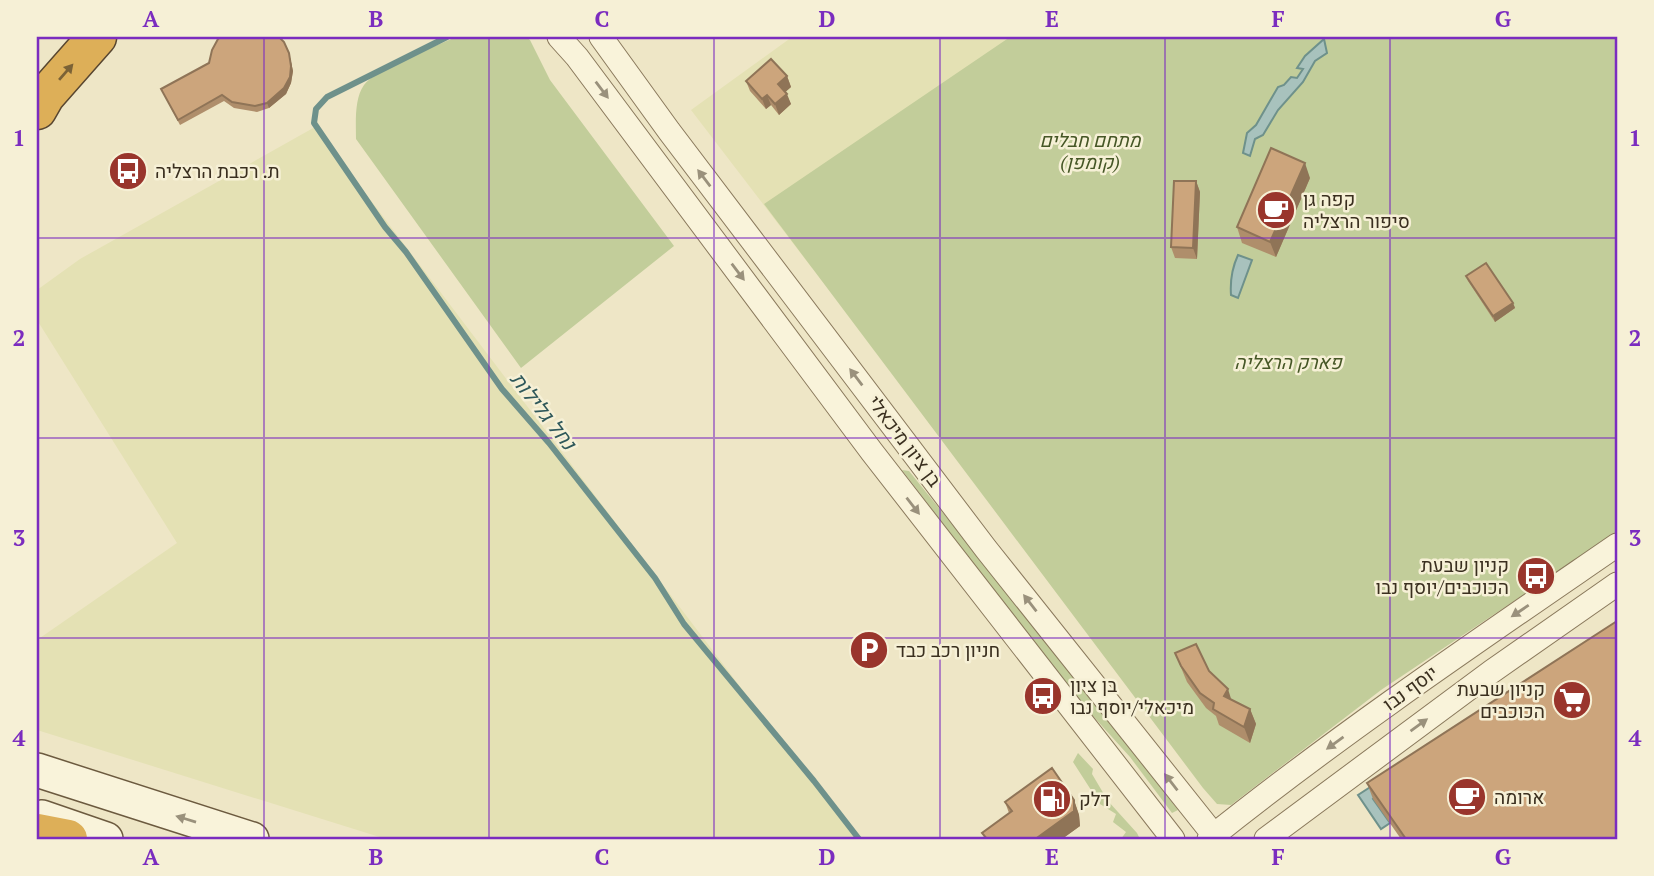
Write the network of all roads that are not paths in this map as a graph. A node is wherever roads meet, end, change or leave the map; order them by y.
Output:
1 (97, 37) edge
2 (559, 37) edge
3 (601, 37) edge
4 (37, 110) edge
5 (1617, 545) edge
6 (1617, 584) edge
7 (37, 770) edge
8 (37, 815) edge
9 (37, 833) edge
10 (1213, 838) edge
11 (68, 839) edge
12 (106, 839) edge
13 (251, 839) edge
14 (1173, 839) edge
15 (1266, 839) edge

4 -> 1 highway
2 -> 14 street, בן ציון מיכאלי
10 -> 3 street, בן ציון מיכאלי
5 -> 10 street, יוסף נבו
15 -> 6 street, יוסף נבו
13 -> 7 main road
8 - 12 main road
9 - 11 highway

